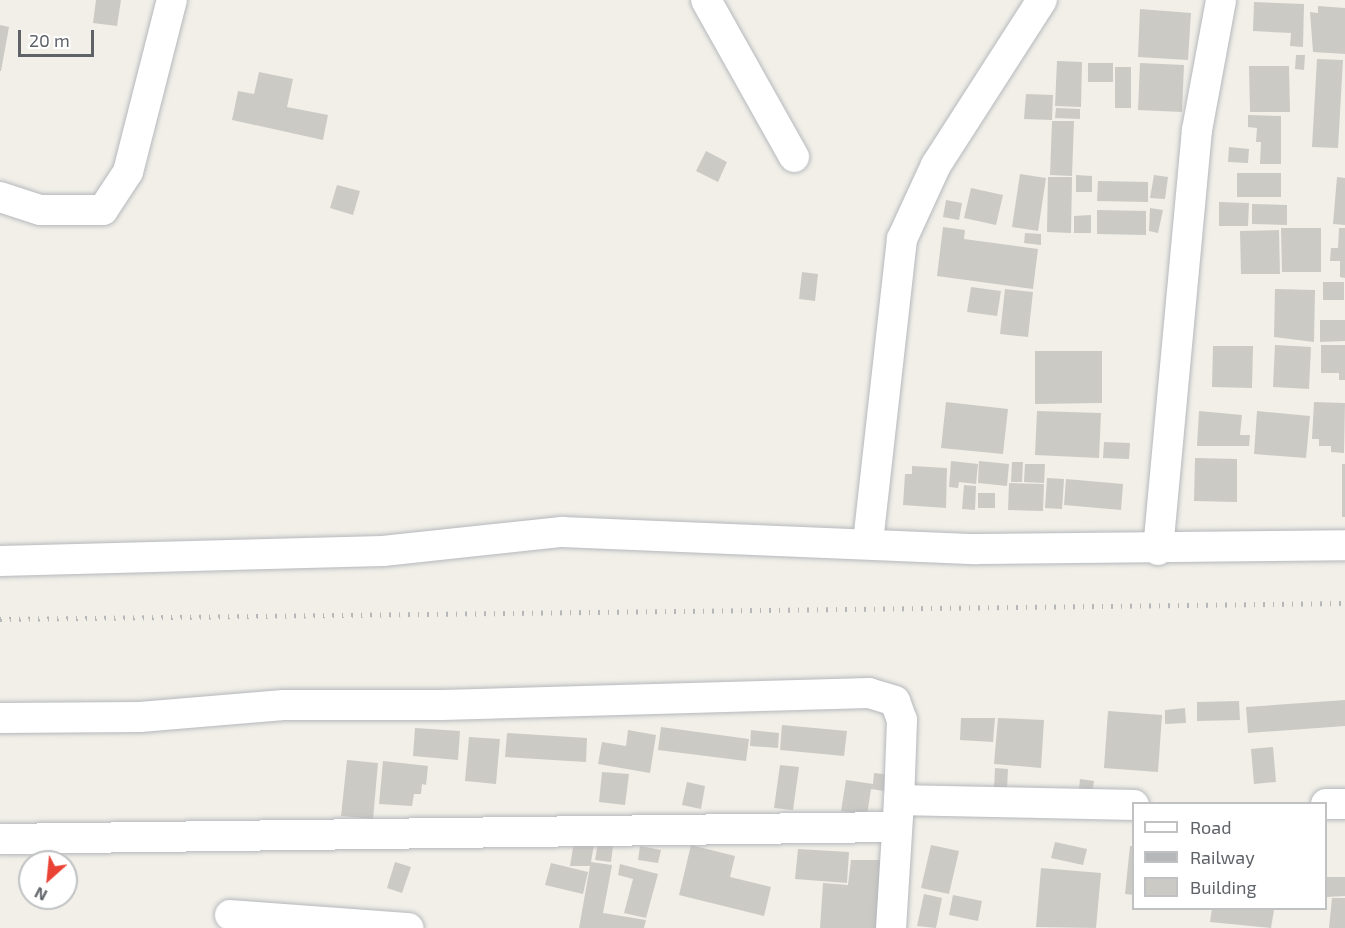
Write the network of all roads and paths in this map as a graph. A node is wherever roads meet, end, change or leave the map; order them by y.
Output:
1 (172, 0) edge
2 (706, 0) edge
3 (1042, 0) edge
4 (1221, 0) edge
5 (794, 157) dead end
6 (0, 197) edge
7 (868, 542) junction
8 (1345, 545) edge
9 (1158, 550) junction
10 (0, 561) edge
11 (0, 718) edge
12 (1327, 804) edge
13 (1345, 804) edge
14 (1132, 805) edge
15 (898, 814) junction
16 (0, 838) edge
17 (230, 915) dead end
18 (409, 928) edge
19 (891, 928) edge

1 - 6 street
2 - 5 street
3 - 7 street
4 - 9 street
7 - 9 street
7 - 10 street
8 - 9 street
11 - 15 street
12 - 13 street
14 - 15 street
15 - 16 street
15 - 19 street
17 - 18 street

